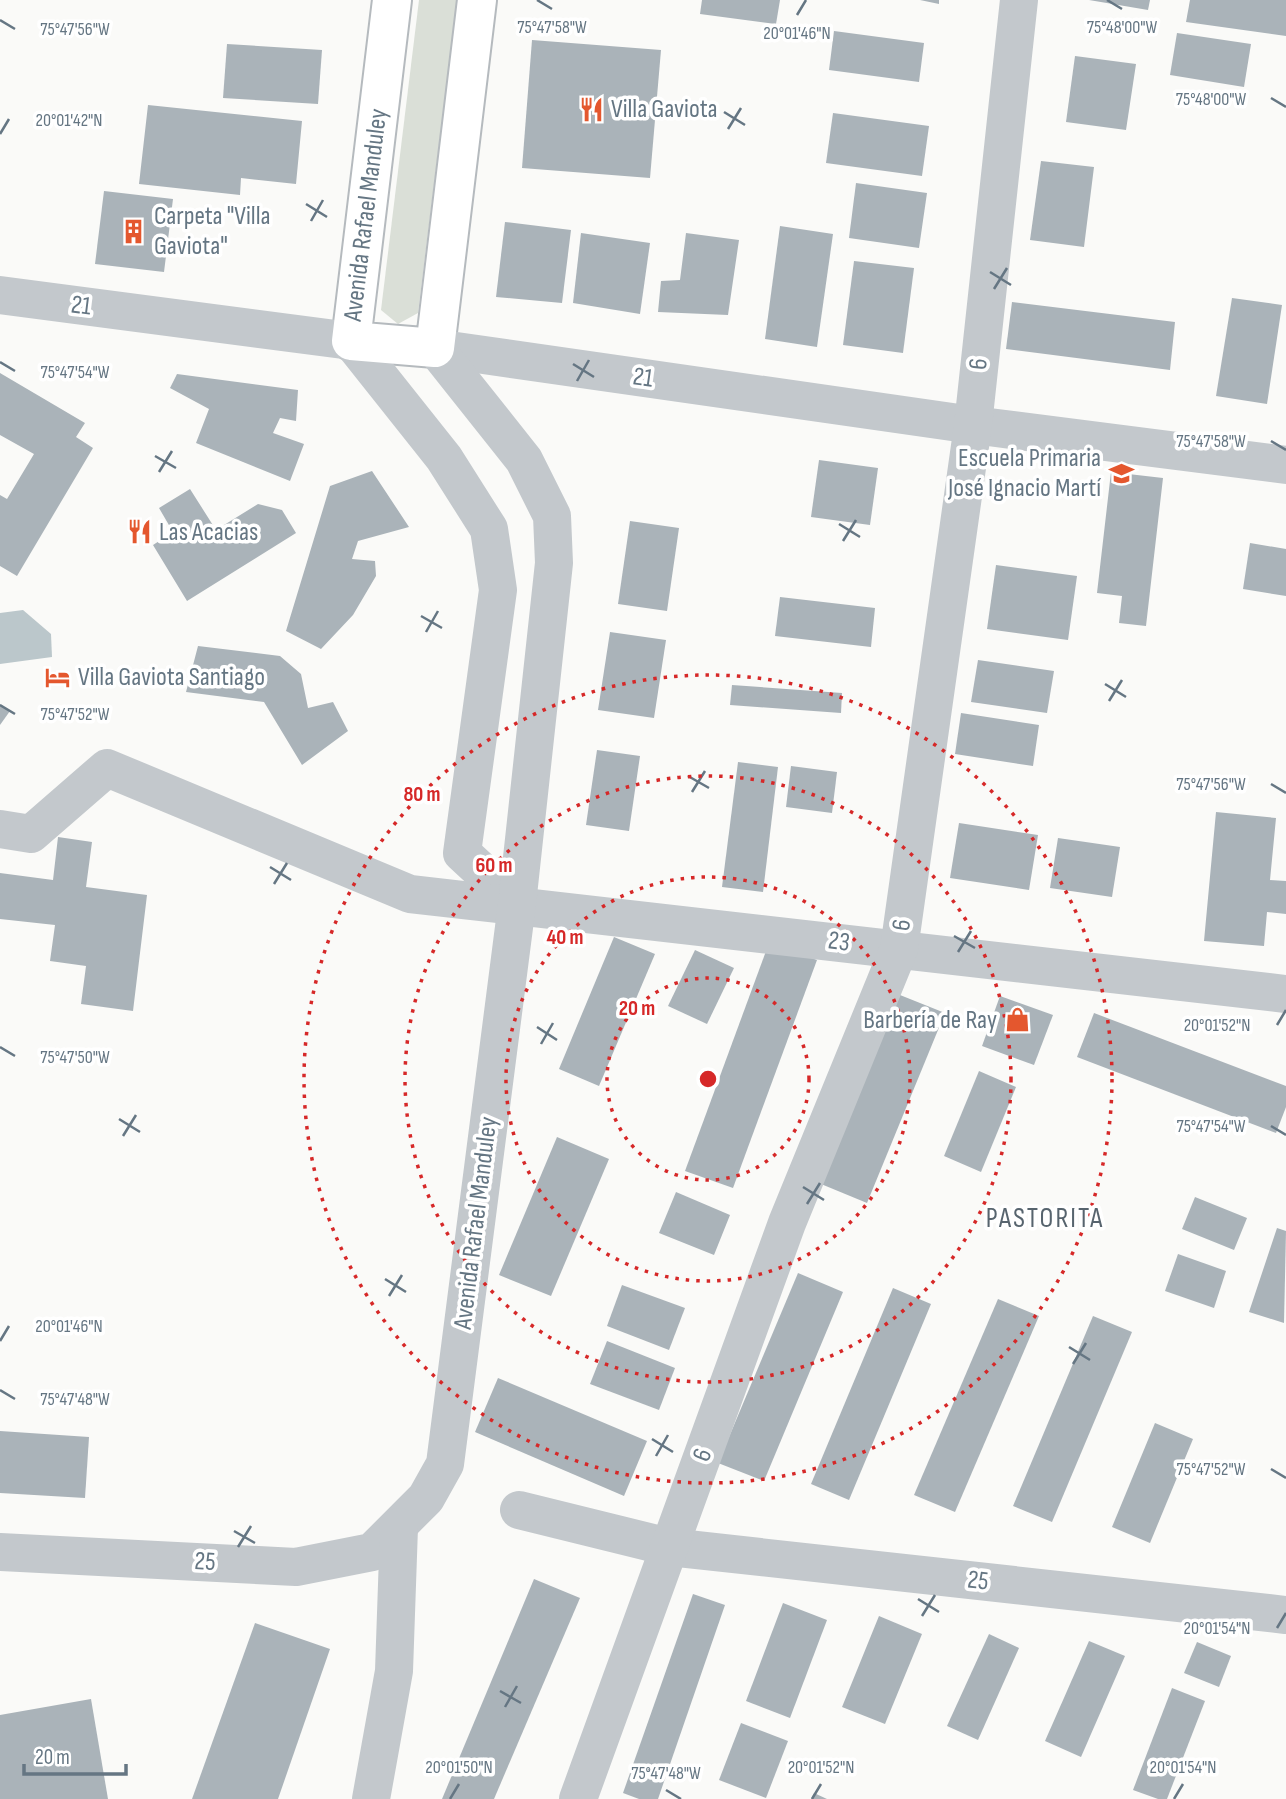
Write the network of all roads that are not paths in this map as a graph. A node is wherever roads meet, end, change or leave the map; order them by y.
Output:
1 (392, 0) edge
2 (477, 0) edge
3 (1019, 0) edge
4 (0, 295) edge
5 (351, 341) junction
6 (435, 348) junction
7 (972, 425) junction
8 (1286, 466) edge
9 (0, 829) edge
10 (517, 904) junction
11 (899, 949) junction
12 (1286, 994) edge
13 (519, 1510) dead end
14 (399, 1527) junction
15 (669, 1547) junction
16 (0, 1552) edge
17 (1286, 1615) edge
18 (371, 1799) edge
19 (578, 1799) edge

1 - 5 main road, Avenida Rafael Manduley
2 - 6 main road
3 - 7 street, 6
4 - 5 street, 21
5 - 6 main road, 21
5 - 10 street, Avenida Rafael Manduley
6 - 7 street, 21
6 - 10 street, Avenida Rafael Manduley
7 - 8 street, 21
7 - 11 street, 6
9 - 10 street, 23
10 - 11 street, 23
10 - 14 street, Avenida Rafael Manduley
11 - 12 street, 23
11 - 15 street, 6
13 - 15 street, 25
14 - 16 street, 25
14 - 18 street
15 - 17 street, 25
15 - 19 street, 6

